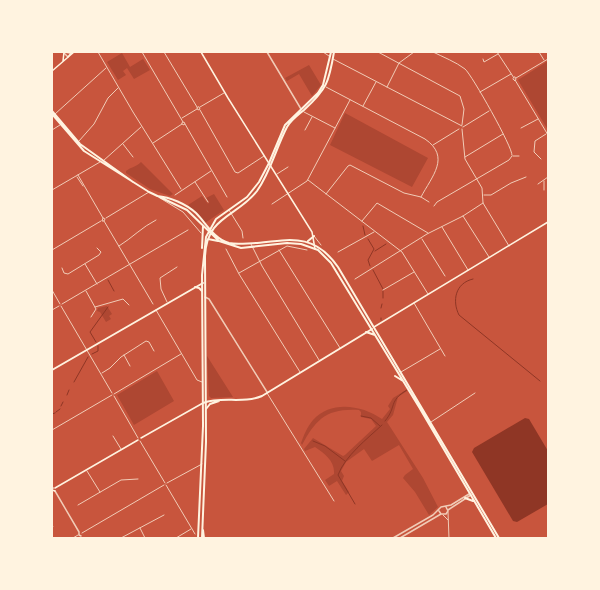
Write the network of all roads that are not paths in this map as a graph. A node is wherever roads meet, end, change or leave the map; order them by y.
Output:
1 (63, 52) edge
2 (72, 52) edge
3 (98, 52) edge
4 (142, 52) edge
5 (164, 52) edge
6 (201, 52) edge
7 (267, 52) edge
8 (323, 52) edge
9 (331, 52) edge
10 (334, 52) edge
11 (378, 52) edge
12 (414, 52) edge
13 (433, 52) edge
14 (539, 52) edge
15 (498, 53) edge
16 (68, 57) junction
17 (330, 57) junction
18 (483, 58) dead end
19 (333, 59) junction
20 (548, 59) edge
21 (544, 61) junction
22 (63, 62) junction
23 (399, 64) junction
24 (107, 67) junction
25 (52, 71) edge
26 (510, 74) junction
27 (514, 78) junction
28 (516, 78) junction
29 (515, 80) junction
30 (376, 81) junction
31 (118, 87) junction
32 (326, 87) junction
33 (387, 87) junction
34 (224, 93) junction
35 (480, 93) junction
36 (350, 100) junction
37 (363, 106) junction
38 (197, 107) junction
39 (200, 107) junction
40 (197, 110) junction
41 (200, 110) junction
42 (302, 110) junction
43 (490, 110) junction
44 (53, 113) edge
45 (313, 116) junction
46 (181, 119) junction
47 (538, 119) junction
48 (183, 123) junction
49 (61, 124) junction
50 (460, 126) junction
51 (462, 126) junction
52 (142, 127) junction
53 (336, 128) junction
54 (521, 128) dead end
55 (459, 129) junction
56 (462, 129) junction
57 (52, 130) edge
58 (305, 130) dead end
59 (504, 134) junction
60 (547, 134) edge
61 (78, 142) junction
62 (153, 143) junction
63 (123, 144) junction
64 (433, 145) junction
65 (265, 156) junction
66 (512, 156) junction
67 (519, 156) dead end
68 (133, 157) dead end
69 (464, 158) junction
70 (541, 160) dead end
71 (102, 161) junction
72 (270, 164) junction
73 (288, 167) dead end
74 (212, 171) junction
75 (277, 174) junction
76 (77, 175) junction
77 (526, 178) dead end
78 (548, 178) edge
79 (476, 179) junction
80 (308, 180) junction
81 (544, 180) junction
82 (194, 181) junction
83 (538, 184) dead end
84 (181, 189) junction
85 (52, 190) edge
86 (544, 190) dead end
87 (148, 192) junction
88 (289, 193) junction
89 (326, 194) junction
90 (175, 195) dead end
91 (483, 195) junction
92 (157, 196) junction
93 (227, 197) dead end
94 (421, 197) junction
95 (160, 198) junction
96 (208, 202) dead end
97 (429, 202) dead end
98 (483, 203) junction
99 (272, 204) dead end
100 (434, 206) dead end
101 (229, 209) junction
102 (231, 212) junction
103 (463, 216) junction
104 (103, 218) junction
105 (105, 219) junction
106 (102, 220) junction
107 (156, 220) dead end
108 (104, 221) junction
109 (362, 222) junction
110 (548, 222) edge
111 (203, 226) junction
112 (442, 226) junction
113 (188, 230) dead end
114 (210, 231) junction
115 (201, 232) dead end
116 (375, 232) junction
117 (429, 233) junction
118 (314, 236) junction
119 (243, 238) dead end
120 (421, 238) junction
121 (208, 239) junction
122 (219, 241) junction
123 (307, 242) junction
124 (250, 243) junction
125 (314, 244) junction
126 (321, 245) dead end
127 (119, 246) junction
128 (509, 246) junction
129 (252, 247) junction
130 (97, 248) dead end
131 (226, 249) dead end
132 (315, 249) junction
133 (52, 250) edge
134 (279, 250) junction
135 (307, 250) dead end
136 (400, 251) junction
137 (338, 252) dead end
138 (202, 255) junction
139 (489, 258) junction
140 (259, 262) junction
141 (84, 264) junction
142 (130, 264) junction
143 (177, 267) dead end
144 (62, 268) dead end
145 (468, 270) junction
146 (414, 272) junction
147 (239, 274) junction
148 (445, 276) dead end
149 (355, 279) dead end
150 (203, 283) junction
151 (97, 284) junction
152 (195, 287) junction
153 (52, 290) edge
154 (383, 290) dead end
155 (86, 291) junction
156 (202, 291) junction
157 (428, 295) junction
158 (124, 297) dead end
159 (205, 297) junction
160 (124, 299) junction
161 (168, 302) junction
162 (414, 303) junction
163 (60, 304) junction
164 (62, 304) junction
165 (153, 304) dead end
166 (129, 305) dead end
167 (412, 305) junction
168 (60, 306) junction
169 (95, 307) junction
170 (416, 308) junction
171 (156, 309) junction
172 (52, 310) edge
173 (90, 317) dead end
174 (373, 328) junction
175 (366, 332) junction
176 (376, 336) junction
177 (340, 348) junction
178 (440, 349) junction
179 (87, 350) junction
180 (154, 352) dead end
181 (124, 354) junction
182 (182, 354) junction
183 (445, 356) dead end
184 (320, 361) junction
185 (130, 366) dead end
186 (52, 370) edge
187 (300, 373) junction
188 (400, 373) junction
189 (101, 374) junction
190 (396, 376) dead end
191 (203, 382) junction
192 (404, 382) junction
193 (267, 393) junction
194 (475, 393) dead end
195 (113, 394) junction
196 (224, 400) junction
197 (206, 402) junction
198 (203, 403) junction
199 (206, 409) junction
200 (430, 423) junction
201 (52, 425) edge
202 (54, 429) junction
203 (52, 430) edge
204 (113, 436) dead end
205 (139, 439) junction
206 (121, 450) junction
207 (202, 464) junction
208 (87, 470) junction
209 (138, 479) dead end
210 (166, 484) junction
211 (53, 489) edge
212 (100, 492) junction
213 (472, 493) junction
214 (469, 495) junction
215 (465, 498) junction
216 (334, 501) dead end
217 (474, 502) junction
218 (78, 505) dead end
219 (445, 506) junction
220 (448, 510) junction
221 (438, 511) junction
222 (164, 515) dead end
223 (442, 515) junction
224 (448, 521) junction
225 (139, 527) junction
226 (192, 528) junction
227 (80, 534) junction
228 (195, 534) dead end
229 (73, 538) edge
230 (83, 538) edge
231 (121, 538) edge
232 (145, 538) edge
233 (176, 538) edge
234 (198, 538) edge
235 (203, 538) edge
236 (392, 538) edge
237 (400, 538) edge
238 (449, 538) edge
239 (496, 538) edge
240 (499, 538) edge

1 - 2 main road
1 - 16 street
1 - 22 main road
2 - 16 main road
2 - 16 main road
3 - 24 street
4 - 46 street
5 - 38 street
6 - 34 main road
7 - 42 street
8 - 17 street
9 - 17 main road
10 - 19 main road
11 - 23 street
12 - 23 street
13 - 35 street
14 - 21 street
15 - 18 street
15 - 26 street
16 - 22 main road
17 - 42 main road
19 - 30 street
19 - 32 main road
20 - 21 street
21 - 28 street
22 - 25 main road
23 - 33 street
23 - 51 street
24 - 31 street
24 - 44 street
26 - 27 street
26 - 35 street
27 - 28 street
27 - 29 street
28 - 29 street
29 - 47 street
30 - 33 street
30 - 37 street
31 - 52 street
31 - 61 street
32 - 36 street
32 - 42 main road
33 - 50 street
34 - 39 street
34 - 65 main road
35 - 43 street
36 - 37 street
36 - 53 street
37 - 64 street
38 - 39 street
38 - 40 street
39 - 41 street
40 - 41 street
40 - 46 street
41 - 65 street
42 - 45 street
42 - 72 main road
43 - 51 street
43 - 59 street
44 - 49 main road
44 - 61 main road
45 - 53 street
45 - 58 street
46 - 48 street
47 - 54 street
47 - 60 street
48 - 62 street
48 - 74 street
49 - 57 street
49 - 71 main road
50 - 51 street
50 - 55 street
51 - 56 street
52 - 62 street
52 - 63 street
53 - 80 street
55 - 56 street
55 - 64 street
56 - 69 street
59 - 66 street
59 - 69 street
60 - 70 street
61 - 71 main road
62 - 84 street
63 - 68 street
63 - 71 street
64 - 94 street
65 - 72 main road
66 - 67 street
66 - 79 street
69 - 79 street
71 - 76 street
71 - 87 main road
72 - 75 main road
72 - 101 main road
72 - 102 main road
73 - 75 street
74 - 82 street
74 - 93 street
75 - 88 main road
76 - 85 street
76 - 104 street
77 - 91 street
78 - 81 street
79 - 91 street
79 - 100 street
80 - 88 street
80 - 89 street
81 - 83 street
81 - 86 street
82 - 84 street
82 - 96 street
84 - 90 street
87 - 92 main road
87 - 105 street
88 - 99 street
88 - 118 main road
89 - 94 street
89 - 109 street
91 - 98 street
92 - 95 main road
92 - 114 main road
94 - 97 street
95 - 111 main road
95 - 115 street
98 - 103 street
98 - 128 street
101 - 102 street
101 - 114 main road
102 - 114 main road
102 - 119 street
103 - 112 street
103 - 139 street
104 - 105 street
104 - 106 street
105 - 108 street
106 - 108 street
106 - 133 street
107 - 127 street
108 - 127 street
109 - 116 street
109 - 117 street
110 - 128 main road
111 - 114 main road
111 - 138 main road
112 - 117 street
112 - 145 street
113 - 142 street
114 - 121 main road
114 - 122 main road
114 - 124 main road
114 - 138 main road
116 - 136 street
116 - 137 street
117 - 120 street
118 - 123 main road
118 - 125 main road
118 - 126 street
120 - 136 street
120 - 148 street
121 - 122 main road
121 - 150 main road
122 - 129 main road
123 - 124 main road
123 - 125 main road
124 - 129 street
125 - 132 main road
125 - 174 main road
127 - 142 street
128 - 139 main road
129 - 132 main road
129 - 140 street
130 - 141 street
131 - 147 street
132 - 174 main road
134 - 135 street
134 - 140 street
134 - 177 street
136 - 146 street
136 - 149 street
138 - 150 main road
139 - 145 main road
140 - 147 street
140 - 184 street
141 - 144 street
141 - 151 street
142 - 151 street
142 - 165 street
143 - 161 street
145 - 157 main road
146 - 154 street
146 - 157 street
147 - 187 street
150 - 152 main road
150 - 156 main road
150 - 159 main road
151 - 155 street
152 - 156 main road
152 - 161 main road
153 - 163 street
155 - 164 street
155 - 169 street
156 - 191 main road
157 - 162 main road
158 - 160 street
159 - 193 street
159 - 197 main road
160 - 166 street
160 - 169 street
161 - 171 main road
162 - 167 main road
162 - 170 street
163 - 164 street
163 - 168 street
164 - 168 street
167 - 170 street
167 - 174 main road
168 - 172 street
168 - 179 street
169 - 173 street
170 - 178 street
171 - 179 main road
171 - 182 street
174 - 175 main road
174 - 176 main road
174 - 188 main road
175 - 176 main road
175 - 177 main road
176 - 188 main road
177 - 184 main road
178 - 183 street
178 - 188 street
179 - 186 main road
179 - 189 street
180 - 181 street
181 - 185 street
181 - 189 street
182 - 191 street
182 - 195 street
184 - 187 main road
187 - 193 main road
188 - 192 main road
188 - 200 main road
189 - 195 street
190 - 192 main road
191 - 198 main road
192 - 200 main road
193 - 196 main road
193 - 216 street
194 - 200 street
195 - 202 street
195 - 205 street
196 - 197 main road
196 - 199 main road
197 - 198 main road
197 - 199 main road
198 - 205 main road
198 - 207 main road
199 - 235 main road
200 - 213 main road
200 - 214 main road
201 - 202 street
202 - 203 street
204 - 206 street
205 - 206 main road
205 - 210 street
206 - 208 main road
207 - 210 street
207 - 234 main road
208 - 211 main road
208 - 212 street
209 - 212 street
210 - 226 street
210 - 227 street
211 - 227 street
212 - 218 street
213 - 214 street
213 - 240 main road
214 - 215 street
214 - 217 main road
214 - 219 street
215 - 217 main road
215 - 220 street
217 - 239 main road
219 - 220 street
219 - 221 street
220 - 223 street
220 - 224 street
221 - 223 street
221 - 236 street
222 - 225 street
223 - 224 street
223 - 237 street
224 - 238 street
225 - 231 street
225 - 232 street
226 - 228 street
226 - 233 street
227 - 229 street
227 - 230 street

